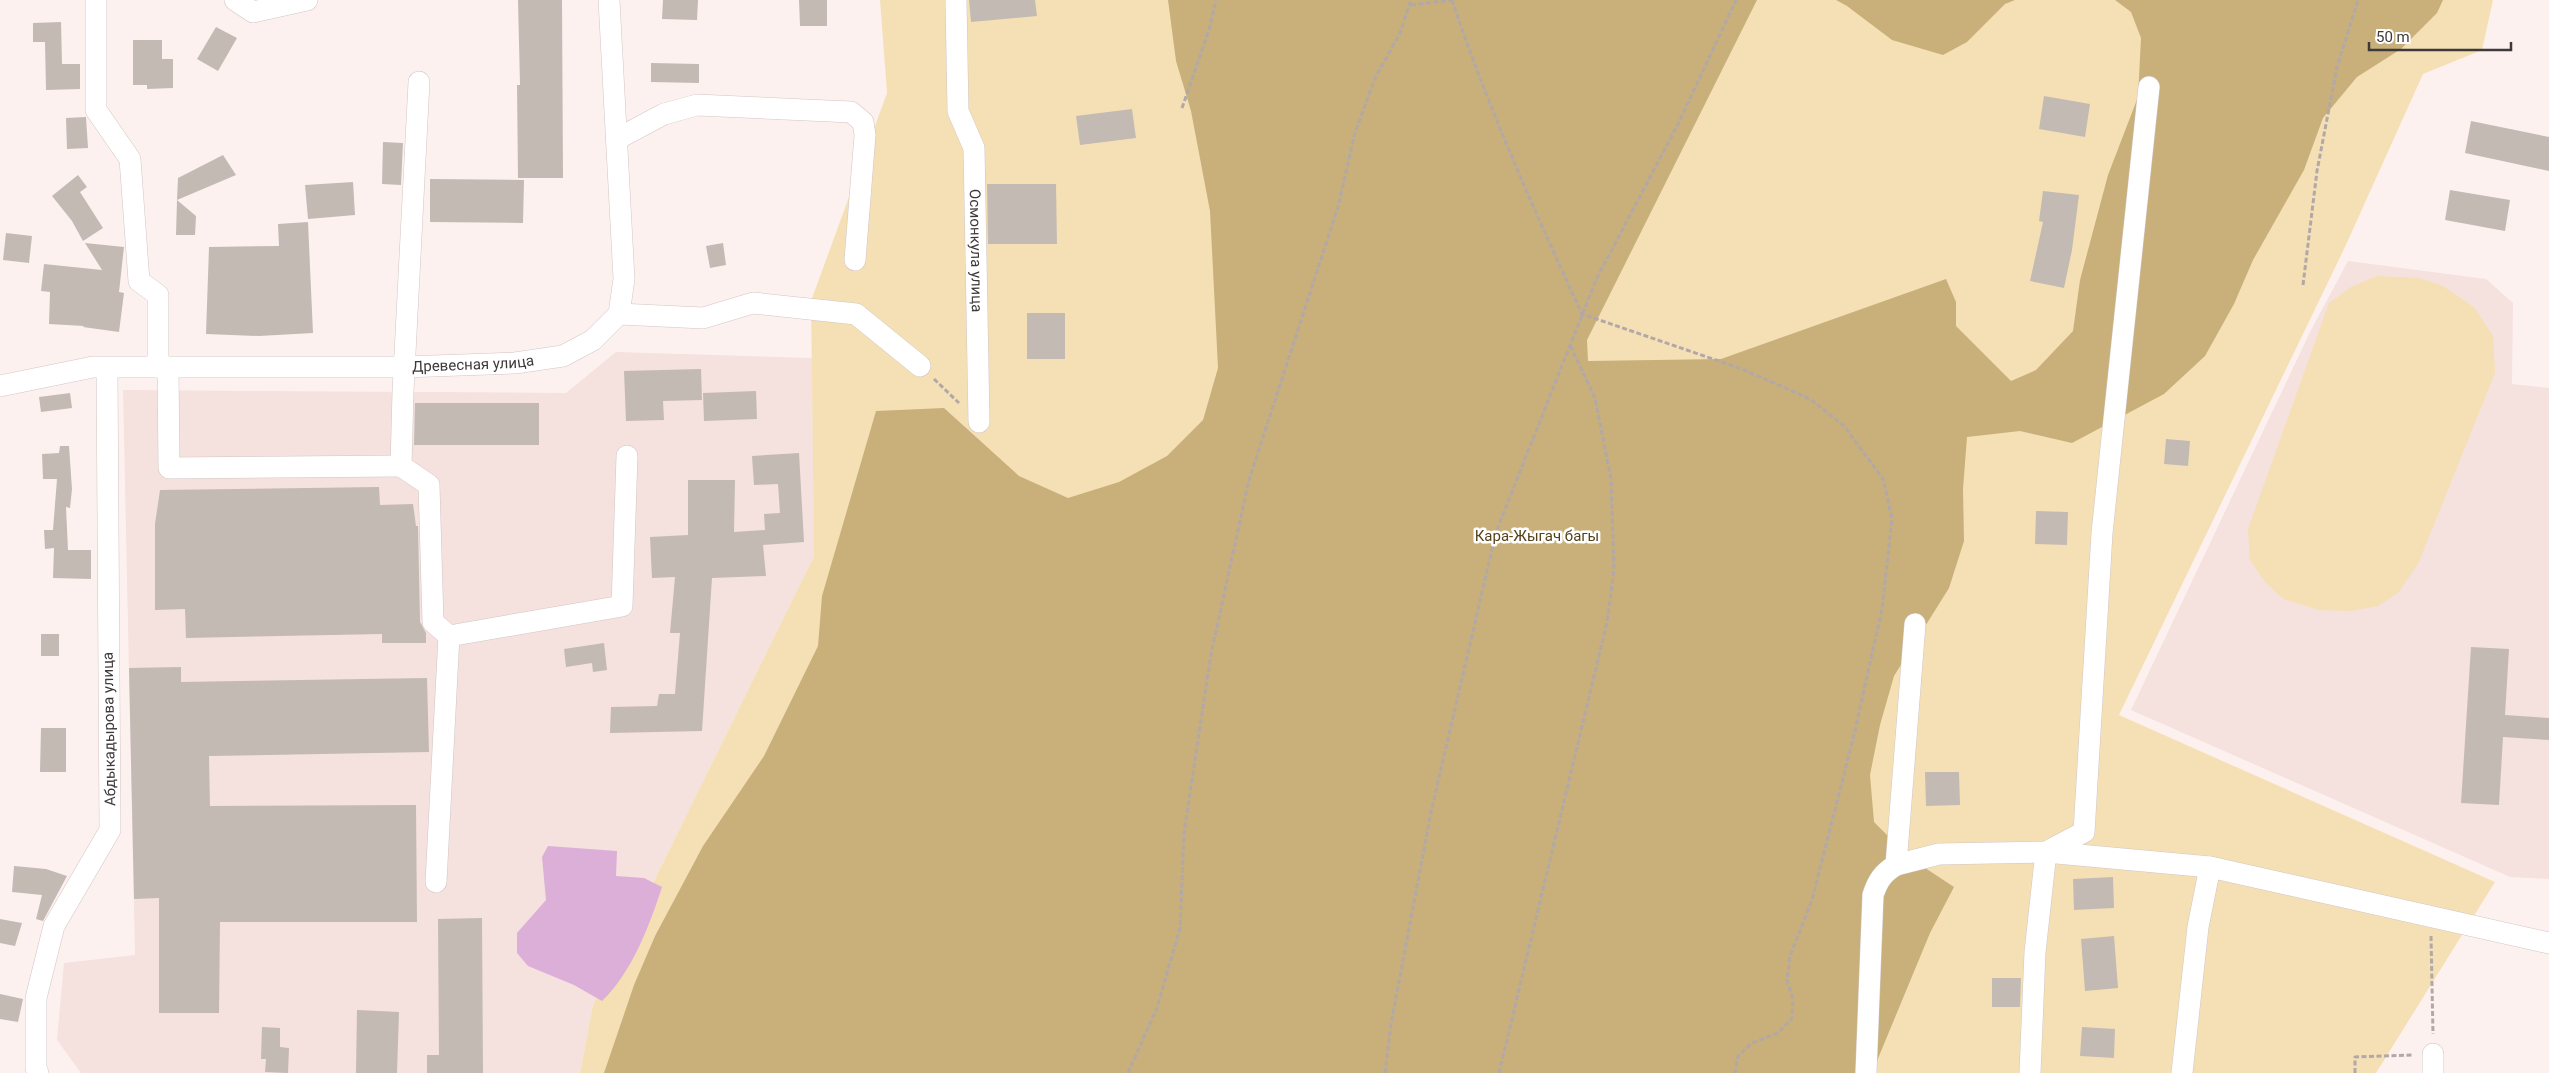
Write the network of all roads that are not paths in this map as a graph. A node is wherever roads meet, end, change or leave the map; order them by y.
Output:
1 (96, 0) edge
2 (235, 0) edge
3 (307, 0) edge
4 (609, 0) edge
5 (956, 0) edge
6 (419, 82) dead end
7 (2149, 87) dead end
8 (617, 140) junction
9 (855, 260) dead end
10 (618, 314) junction
11 (920, 366) road end
12 (163, 367) junction
13 (404, 367) junction
14 (106, 368) junction
15 (0, 386) edge
16 (979, 422) road end
17 (627, 456) dead end
18 (401, 466) junction
19 (1915, 624) dead end
20 (449, 636) junction
21 (2046, 852) junction
22 (1896, 865) junction
23 (2210, 868) junction
24 (436, 882) dead end
25 (2549, 943) edge
26 (38, 1073) edge
27 (1866, 1073) edge
28 (2030, 1073) edge
29 (2182, 1073) edge

1 - 12 street
2 - 3 street
4 - 8 street
5 - 16 street, Осмонкула улица
6 - 13 street
7 - 21 street
8 - 9 street
8 - 10 street
10 - 11 street
10 - 13 street, Древесная улица
12 - 13 street, Древесная улица
12 - 14 street, Древесная улица
12 - 18 street
13 - 18 street
14 - 15 street, Древесная улица
14 - 26 street, Абдыкадырова улица
17 - 20 street
18 - 20 street
19 - 22 street
20 - 24 street
21 - 22 street
21 - 23 street
21 - 28 street
22 - 27 street
23 - 25 street
23 - 29 street

